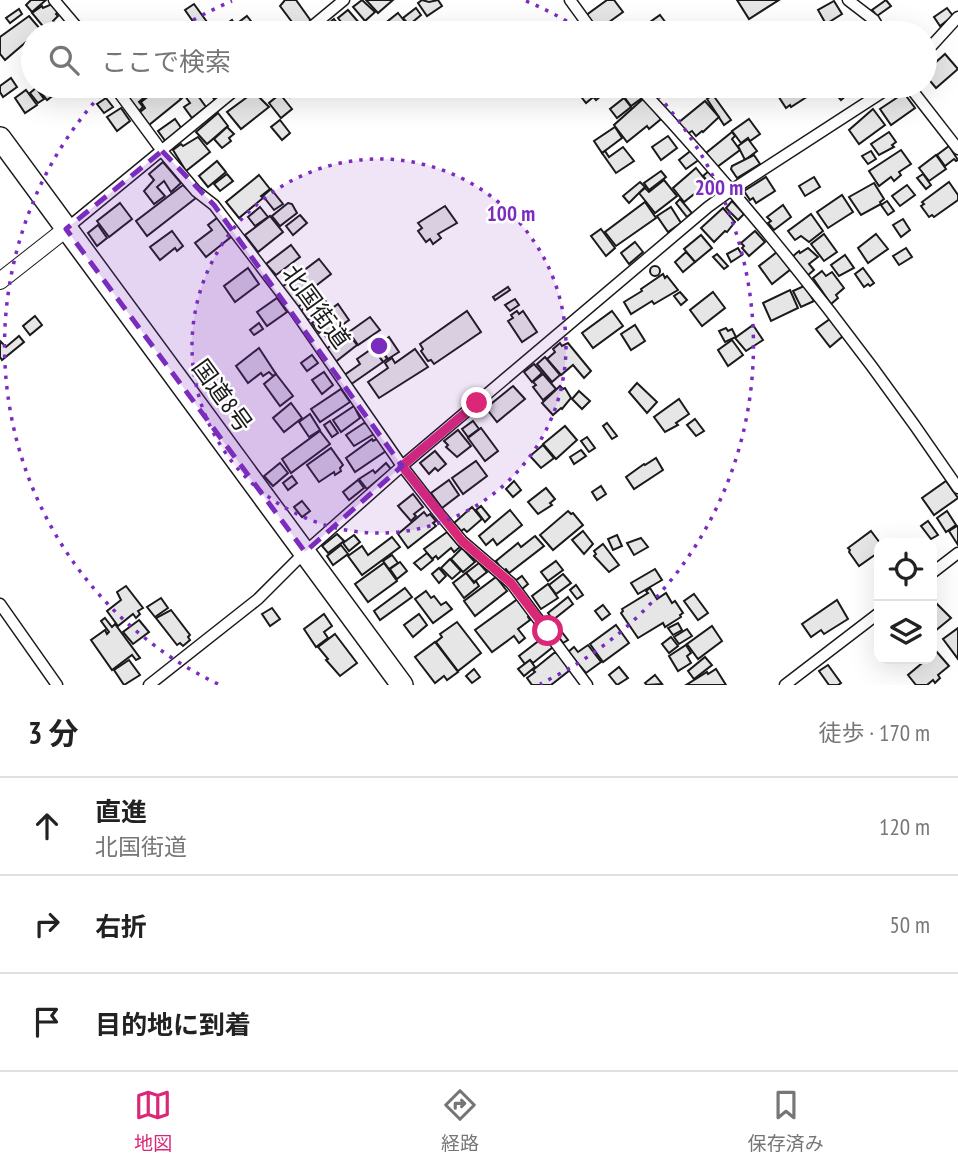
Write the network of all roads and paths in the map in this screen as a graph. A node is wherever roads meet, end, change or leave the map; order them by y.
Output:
1 (54, 0) edge
2 (344, 0) edge
3 (570, 0) edge
4 (848, 0) edge
5 (958, 17) edge
6 (72, 21) edge
7 (319, 21) edge
8 (585, 21) edge
9 (875, 21) edge
10 (937, 39) edge
11 (123, 98) edge
12 (225, 98) edge
13 (649, 98) edge
14 (873, 98) edge
15 (918, 98) edge
16 (0, 138) edge
17 (958, 149) edge
18 (162, 150) junction
19 (730, 191) junction
20 (66, 229) junction
21 (0, 281) edge
22 (402, 466) junction
23 (958, 488) edge
24 (305, 552) junction
25 (958, 553) edge
26 (937, 569) edge
27 (0, 604) edge
28 (874, 617) edge
29 (57, 685) edge
30 (149, 685) edge
31 (402, 685) edge
32 (587, 685) edge
33 (785, 685) edge

1 - 6 street
2 - 7 street
3 - 8 street
4 - 9 street
5 - 10 street
11 - 18 street, 北国街道
12 - 18 street
13 - 19 street
14 - 19 street
15 - 17 street
16 - 20 highway, 国道8号
18 - 20 street
18 - 22 street, 北国街道
19 - 22 street
19 - 23 street
20 - 21 main road
20 - 24 highway, 国道8号
22 - 24 street
22 - 32 street, 北国街道
24 - 30 street
24 - 31 highway, 国道8号
25 - 26 street
27 - 29 street
28 - 33 street

